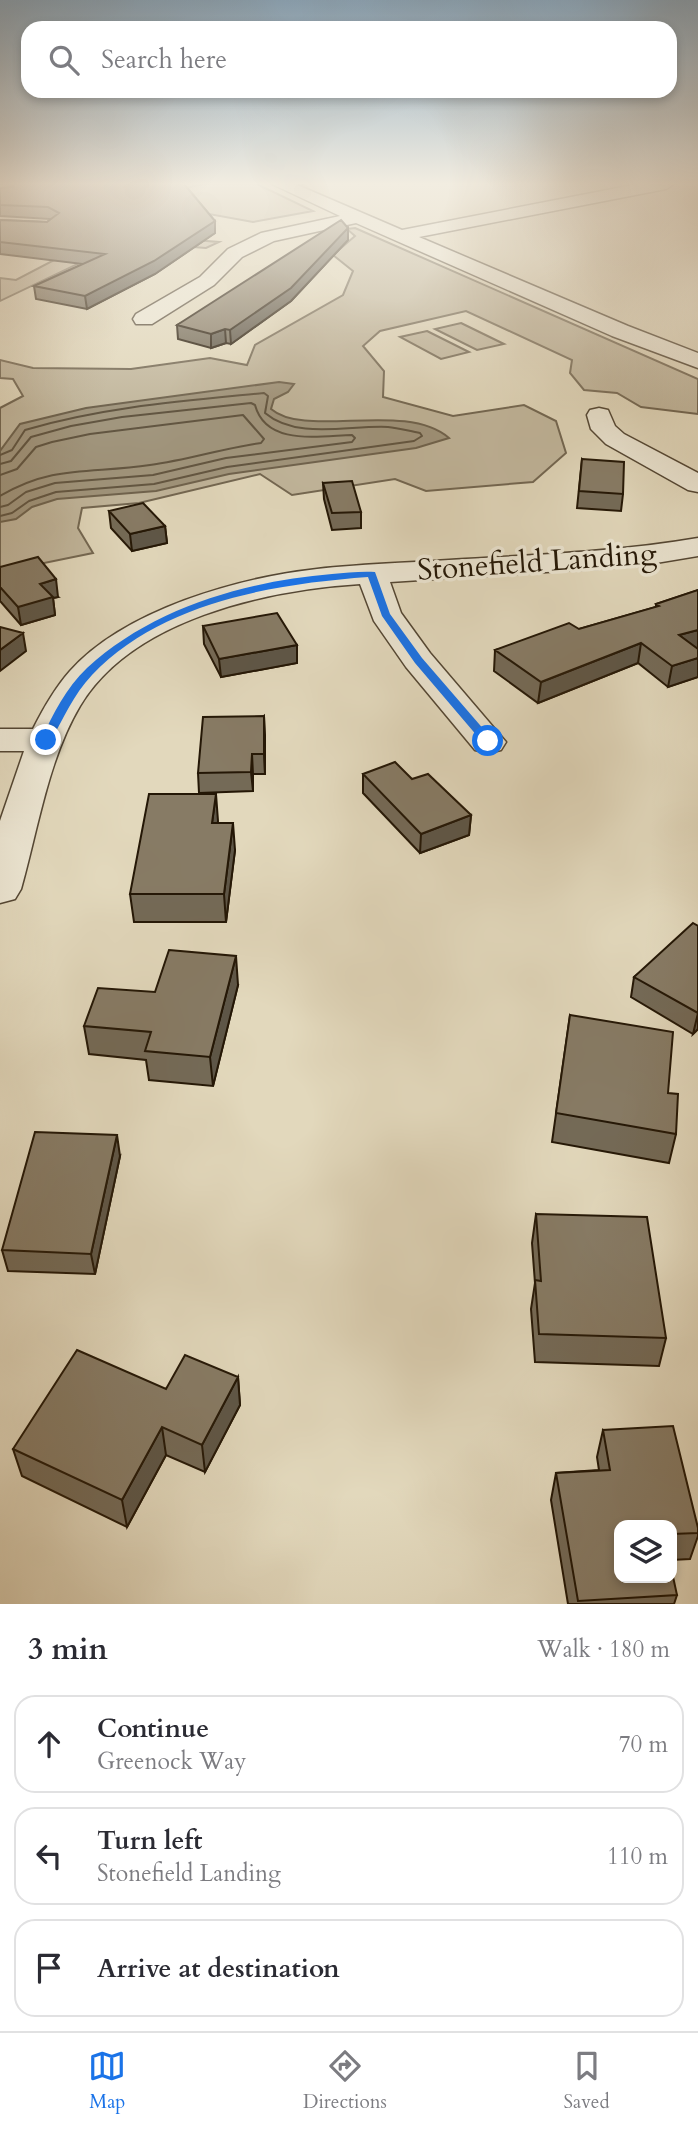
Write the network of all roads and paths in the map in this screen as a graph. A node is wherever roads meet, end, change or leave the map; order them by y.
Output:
1 (229, 259) edge
2 (452, 259) edge
3 (144, 319) dead end
4 (698, 360) edge
5 (599, 415) dead end
6 (698, 484) edge
7 (698, 547) edge
8 (372, 574) junction
9 (0, 740) edge
10 (46, 740) junction
11 (488, 741) dead end
12 (0, 889) edge

1 - 3 street
2 - 4 street
5 - 6 street
7 - 8 street, Stonefield Landing
8 - 10 street, Stonefield Landing
8 - 11 street
9 - 10 street
10 - 12 street, Stonefield Landing

